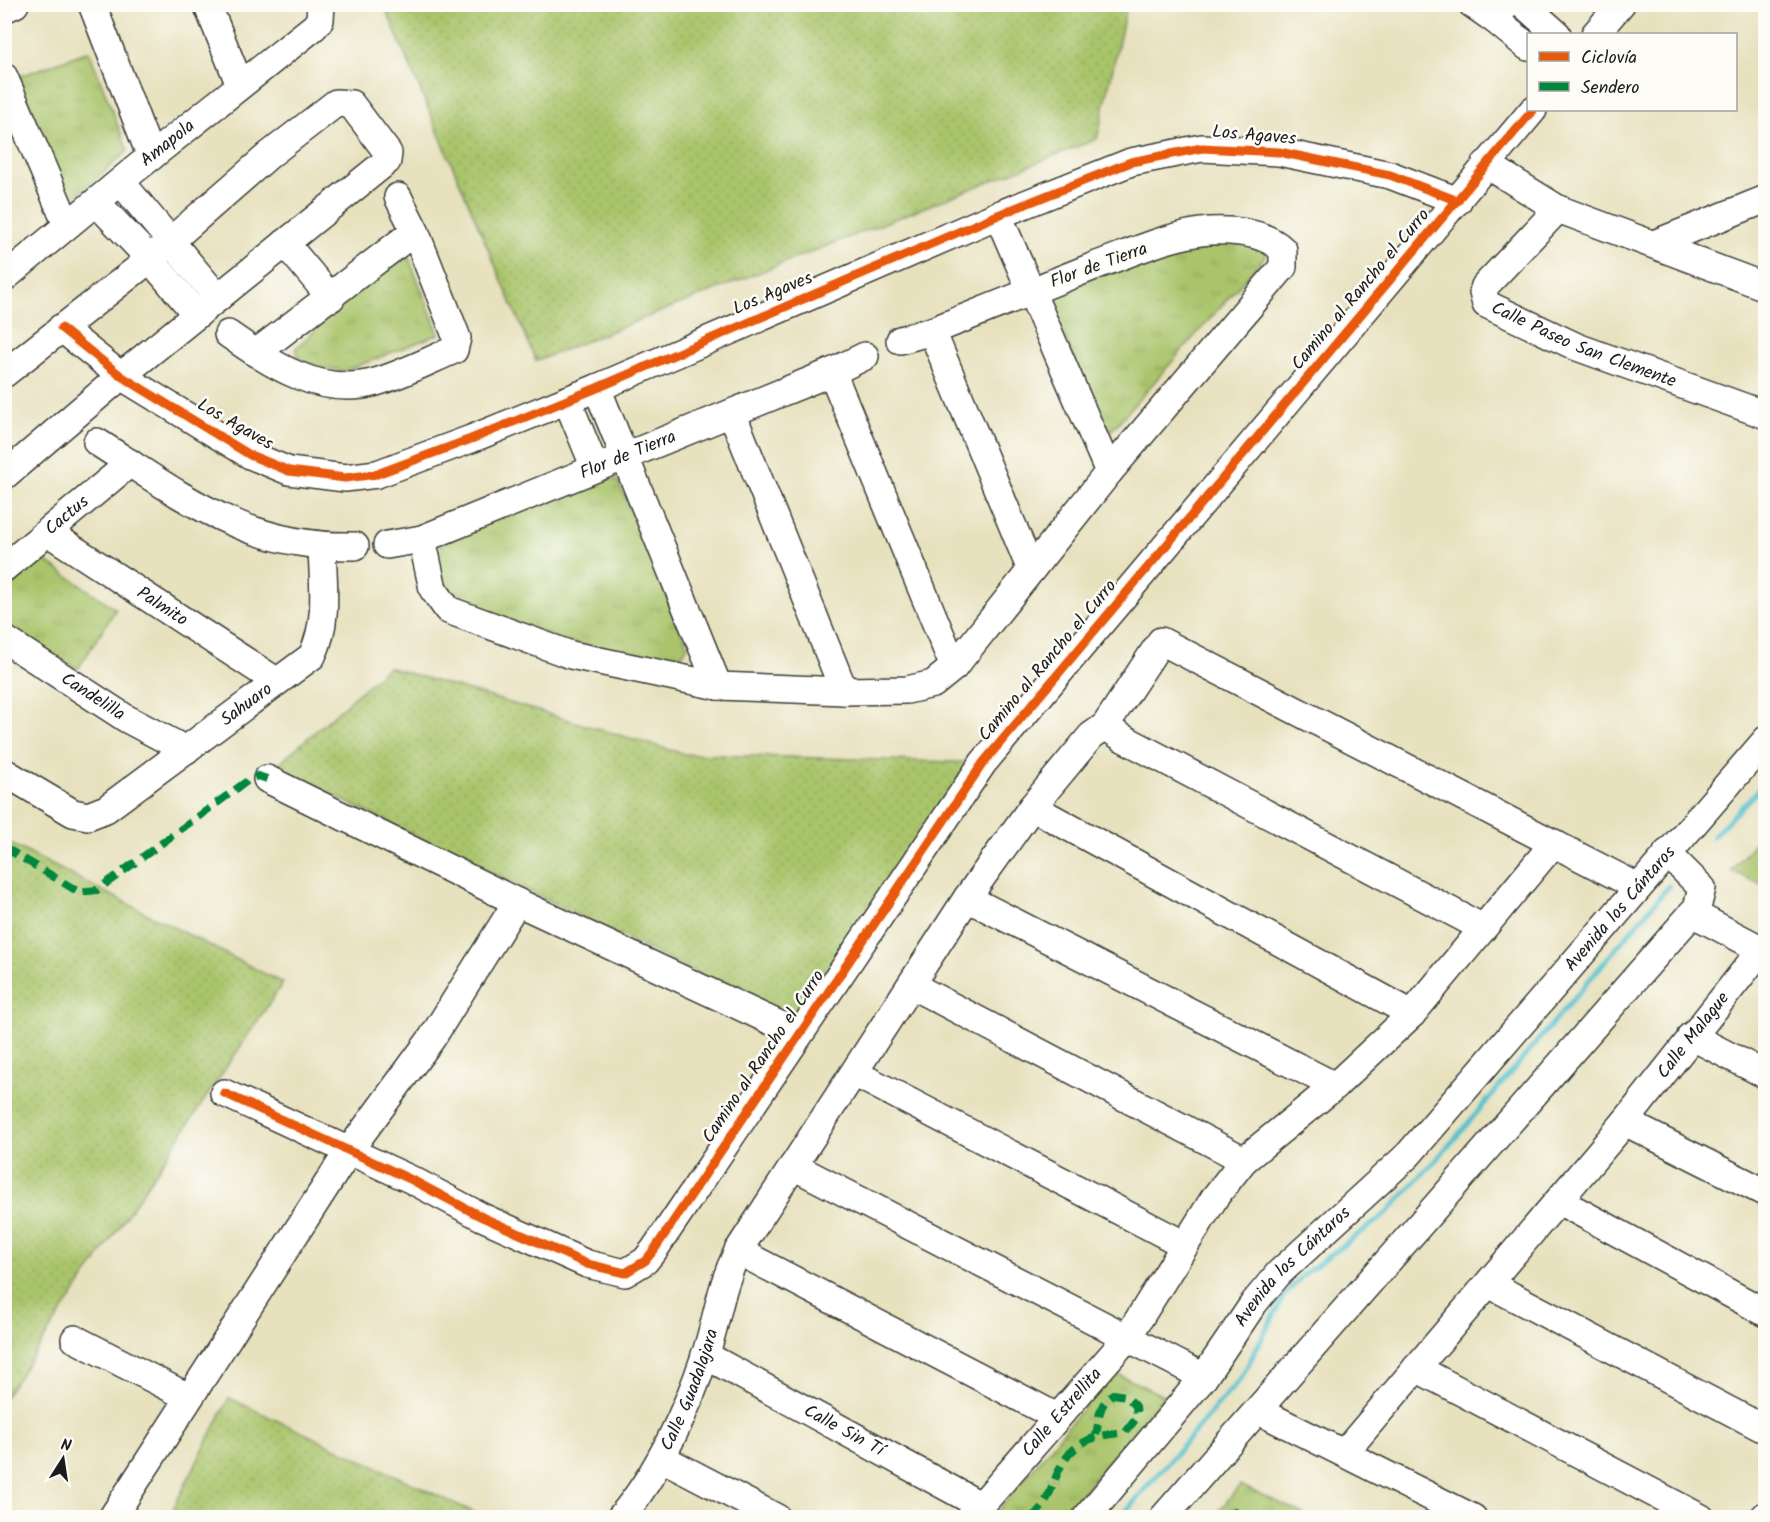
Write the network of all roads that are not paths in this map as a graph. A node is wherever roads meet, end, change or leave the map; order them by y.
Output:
1 (15, 4) edge
2 (92, 4) edge
3 (207, 4) edge
4 (321, 4) edge
5 (1472, 4) edge
6 (1522, 4) edge
7 (1621, 4) edge
8 (4, 9) edge
9 (1501, 12) edge
10 (1556, 33) edge
11 (1596, 33) edge
12 (1527, 46) edge
13 (4, 77) edge
14 (240, 84) junction
15 (1532, 111) edge
16 (151, 157) junction
17 (1486, 164) junction
18 (121, 182) junction
19 (398, 197) dead end
20 (1766, 199) edge
21 (1458, 201) junction
22 (96, 202) junction
23 (1558, 209) junction
24 (998, 215) junction
25 (67, 225) junction
26 (415, 231) junction
27 (285, 243) junction
28 (1654, 244) junction
29 (160, 251) junction
30 (4, 278) edge
31 (1766, 287) edge
32 (1030, 292) junction
33 (218, 298) junction
34 (331, 298) junction
35 (197, 315) junction
36 (61, 328) junction
37 (932, 331) junction
38 (228, 334) dead end
39 (900, 340) dead end
40 (256, 353) junction
41 (865, 356) dead end
42 (832, 372) junction
43 (4, 374) edge
44 (122, 376) junction
45 (597, 388) junction
46 (567, 400) junction
47 (732, 413) junction
48 (1766, 415) edge
49 (97, 442) dead end
50 (626, 455) junction
51 (130, 463) junction
52 (595, 468) junction
53 (1109, 472) junction
54 (4, 476) edge
55 (49, 532) junction
56 (422, 539) junction
57 (387, 545) dead end
58 (355, 546) dead end
59 (322, 547) junction
60 (4, 568) edge
61 (1031, 570) junction
62 (4, 639) edge
63 (954, 667) junction
64 (276, 681) junction
65 (718, 686) junction
66 (844, 691) junction
67 (1105, 726) junction
68 (1766, 740) edge
69 (186, 750) junction
70 (4, 772) edge
71 (267, 779) dead end
72 (1032, 807) junction
73 (1554, 843) junction
74 (1667, 853) junction
75 (1638, 887) junction
76 (967, 898) junction
77 (517, 903) junction
78 (1692, 913) junction
79 (1483, 928) junction
80 (1763, 951) edge
81 (911, 985) junction
82 (1412, 1014) junction
83 (799, 1034) junction
84 (1691, 1036) junction
85 (856, 1074) junction
86 (1766, 1075) edge
87 (1335, 1086) junction
88 (224, 1093) dead end
89 (1625, 1122) junction
90 (348, 1152) junction
91 (1244, 1160) junction
92 (793, 1166) junction
93 (1766, 1193) edge
94 (1558, 1201) junction
95 (1185, 1245) junction
96 (738, 1251) junction
97 (1489, 1284) junction
98 (1766, 1313) edge
99 (1127, 1338) junction
100 (75, 1339) dead end
101 (705, 1355) junction
102 (1416, 1368) junction
103 (1204, 1377) junction
104 (188, 1397) junction
105 (1259, 1411) junction
106 (1057, 1417) junction
107 (1766, 1430) edge
108 (1345, 1452) junction
109 (662, 1458) junction
110 (975, 1511) edge
111 (112, 1518) edge
112 (620, 1518) edge
113 (777, 1518) edge
114 (1086, 1518) edge
115 (1162, 1518) edge
116 (1473, 1518) edge
117 (1701, 1518) edge

1 - 8 street
2 - 16 street
3 - 14 street
4 - 14 street, Amapola
5 - 9 street
6 - 10 street
7 - 11 street
9 - 12 street
13 - 25 street
14 - 16 street, Amapola
15 - 17 street, Camino al Rancho el Curro
16 - 18 street, Amapola
17 - 21 street, Camino al Rancho el Curro
17 - 23 street
18 - 22 street, Amapola
18 - 29 street
19 - 26 street
20 - 28 street
21 - 24 street, Los Agaves
21 - 83 street, Camino al Rancho el Curro
22 - 25 street, Amapola
22 - 29 street
23 - 28 street
23 - 48 street, Calle Paseo San Clemente
24 - 32 street
24 - 45 street, Los Agaves
25 - 30 street, Amapola
26 - 34 street
26 - 40 street
27 - 29 street
27 - 33 street
27 - 34 street
28 - 31 street
29 - 33 street
29 - 35 street
29 - 36 street
32 - 37 street, Flor de Tierra
32 - 53 street
32 - 53 street, Flor de Tierra
33 - 35 street
34 - 40 street
35 - 44 street
36 - 43 street
36 - 44 street, Los Agaves
37 - 39 street, Flor de Tierra
37 - 61 street
38 - 40 street
41 - 42 street, Flor de Tierra
42 - 47 street, Flor de Tierra
42 - 63 street
44 - 46 street, Los Agaves
44 - 54 street
45 - 46 street, Los Agaves
45 - 50 street
46 - 52 street
47 - 50 street, Flor de Tierra
47 - 66 street
49 - 51 street
50 - 52 street, Flor de Tierra
50 - 65 street
51 - 55 street, Cactus
51 - 59 street
52 - 56 street, Flor de Tierra
53 - 61 street
55 - 60 street, Cactus
55 - 64 street, Palmito
56 - 57 street, Flor de Tierra
56 - 65 street
58 - 59 street
59 - 64 street, Sahuaro
61 - 63 street
62 - 69 street, Candelilla
63 - 66 street
64 - 69 street, Sahuaro
65 - 66 street
67 - 72 street, Calle Guadalajara
67 - 73 street, Calle Guadalajara
67 - 79 street
68 - 74 street
69 - 70 street, Sahuaro
71 - 77 street
72 - 76 street, Calle Guadalajara
72 - 82 street
73 - 75 street
73 - 79 street, Calle Estrellita
74 - 75 street, Avenida los Cántaros
74 - 78 street, Avenida los Cántaros
75 - 103 street, Avenida los Cántaros
76 - 81 street, Calle Guadalajara
76 - 87 street
77 - 83 street
77 - 90 street
78 - 80 street
78 - 105 street, Avenida los Cántaros
79 - 82 street, Calle Estrellita
80 - 84 street, Calle Malague
81 - 85 street, Calle Guadalajara
81 - 91 street
82 - 87 street, Calle Estrellita
83 - 90 street, Camino al Rancho el Curro
84 - 86 street
84 - 89 street, Calle Malague
85 - 92 street, Calle Guadalajara
85 - 95 street
87 - 91 street, Calle Estrellita
88 - 90 street
89 - 93 street
89 - 94 street, Calle Malague
90 - 104 street
91 - 95 street, Calle Estrellita
92 - 96 street, Calle Guadalajara
92 - 99 street
94 - 97 street, Calle Malague
94 - 98 street
95 - 99 street, Calle Estrellita
96 - 101 street, Calle Guadalajara
96 - 106 street
97 - 102 street, Calle Malague
97 - 107 street
99 - 103 street
99 - 106 street, Calle Estrellita
100 - 104 street
101 - 109 street, Calle Guadalajara
101 - 110 street, Calle Sin Tí
102 - 108 street, Calle Malague
102 - 117 street
103 - 114 street, Avenida los Cántaros
104 - 111 street
105 - 108 street
105 - 115 street, Avenida los Cántaros
106 - 110 street, Calle Estrellita
108 - 116 street
109 - 112 street, Calle Guadalajara
109 - 113 street

